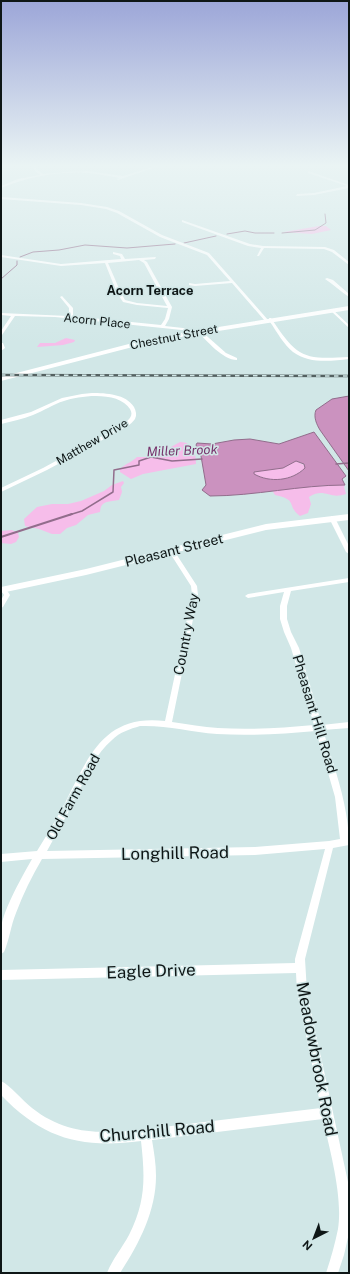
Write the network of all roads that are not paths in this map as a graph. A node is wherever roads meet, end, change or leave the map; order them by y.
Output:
1 (142, 225) edge
2 (195, 225) edge
3 (263, 247) junction
4 (114, 253) dead end
5 (258, 255) dead end
6 (1, 256) edge
7 (155, 258) dead end
8 (141, 260) junction
9 (124, 261) junction
10 (106, 262) junction
11 (349, 264) edge
12 (326, 279) dead end
13 (233, 282) junction
14 (190, 284) dead end
15 (349, 296) edge
16 (62, 297) dead end
17 (170, 307) junction
18 (349, 308) edge
19 (332, 310) junction
20 (1, 314) edge
21 (14, 314) junction
22 (68, 318) junction
23 (268, 320) junction
24 (162, 327) junction
25 (349, 327) edge
26 (199, 331) junction
27 (191, 332) junction
28 (1, 334) edge
29 (1, 344) edge
30 (1, 350) edge
31 (349, 358) edge
32 (235, 359) dead end
33 (1, 379) edge
34 (1, 422) edge
35 (1, 490) edge
36 (349, 517) edge
37 (332, 518) junction
38 (171, 550) junction
39 (349, 552) edge
40 (349, 580) edge
41 (3, 590) edge
42 (288, 590) junction
43 (248, 596) dead end
44 (1, 606) edge
45 (168, 724) junction
46 (349, 725) edge
47 (319, 727) junction
48 (347, 841) edge
49 (329, 845) junction
50 (40, 856) junction
51 (1, 858) edge
52 (1, 949) edge
53 (300, 968) junction
54 (1, 975) edge
55 (1, 1087) edge
56 (328, 1113) junction
57 (146, 1134) junction
58 (113, 1273) edge
59 (332, 1273) edge

1 - 13 street
2 - 3 street
3 - 5 street
3 - 11 street
4 - 9 street
6 - 10 street
7 - 8 street
8 - 9 street
8 - 17 street
9 - 10 street
10 - 17 street
12 - 15 street
13 - 14 street
13 - 23 street
16 - 22 street
17 - 24 street
18 - 19 main road, Chestnut Street
19 - 23 main road, Chestnut Street
19 - 25 street
20 - 21 street, Acorn Place
21 - 22 street, Acorn Place
21 - 28 street
22 - 24 street, Acorn Place
23 - 26 main road, Chestnut Street
23 - 31 street
24 - 27 street, Acorn Place
26 - 27 main road, Chestnut Street
26 - 32 street
27 - 33 main road, Chestnut Street
29 - 30 street
34 - 35 street, Matthew Drive
36 - 37 main road, Pleasant Street
37 - 38 main road, Pleasant Street
37 - 39 street
38 - 41 main road, Pleasant Street
38 - 45 street, Country Way
40 - 42 street
41 - 44 street
42 - 43 street
42 - 47 street, Pheasant Hill Road
45 - 47 street, Old Farm Road
45 - 50 street, Old Farm Road
46 - 47 street, Old Farm Road
47 - 48 street, Pheasant Hill Road
48 - 49 street, Longhill Road
49 - 50 street, Longhill Road
49 - 53 street, Meadowbrook Road
50 - 51 street, Longhill Road
50 - 52 street, Old Farm Road
53 - 54 street, Eagle Drive
53 - 56 street, Meadowbrook Road
55 - 57 street, Churchill Road
56 - 57 street, Churchill Road
56 - 59 street, Meadowbrook Road
57 - 58 street

